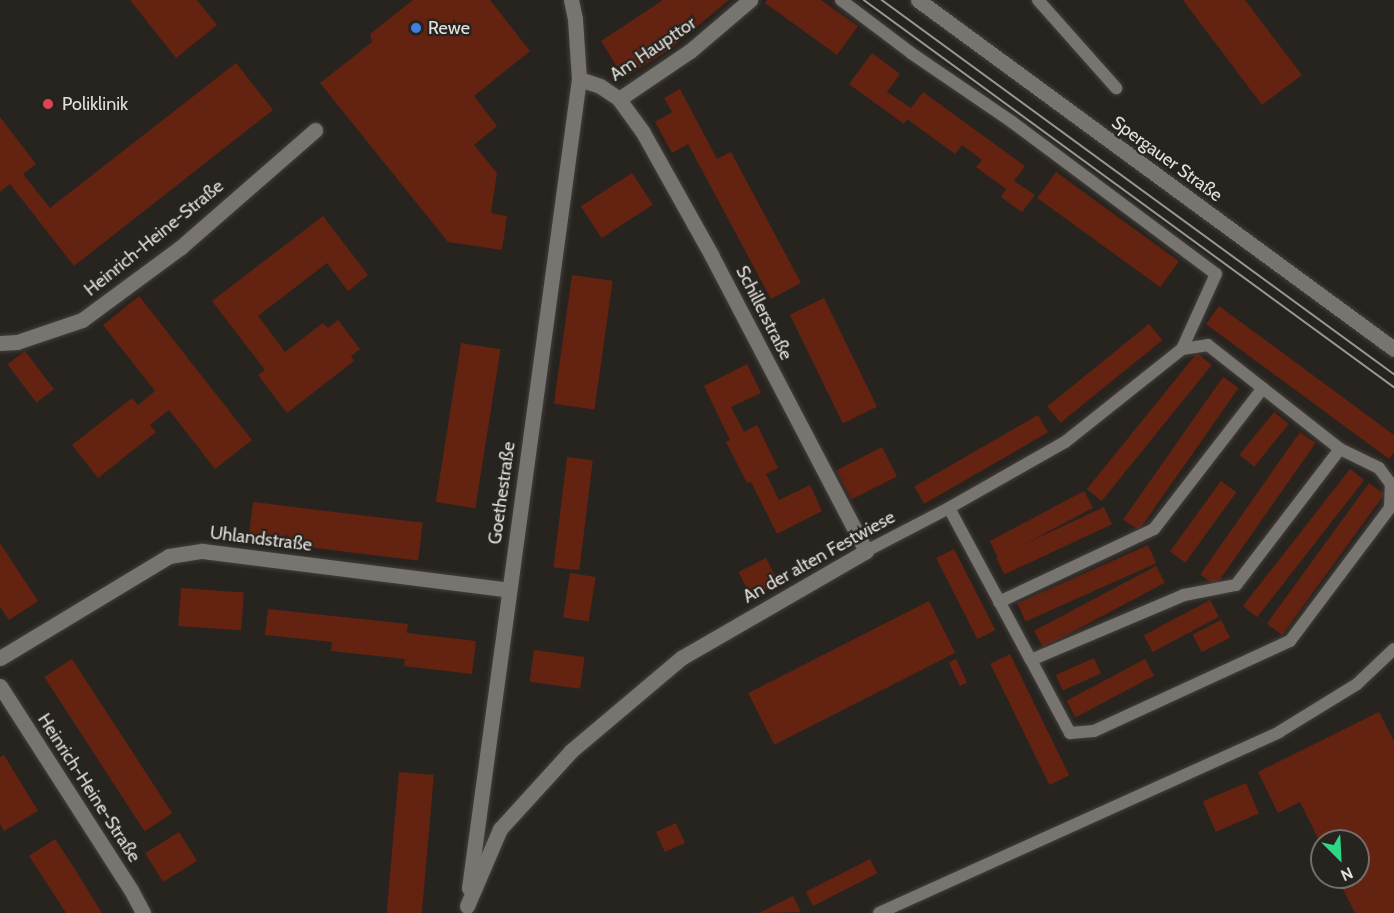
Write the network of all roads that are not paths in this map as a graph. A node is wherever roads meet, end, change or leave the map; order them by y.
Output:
1 (571, 0) edge
2 (750, 0) edge
3 (841, 0) edge
4 (918, 0) edge
5 (1038, 0) edge
6 (579, 79) junction
7 (1116, 88) dead end
8 (619, 99) junction
9 (315, 130) dead end
10 (0, 344) edge
11 (1182, 349) junction
12 (1394, 349) edge
13 (1263, 388) junction
14 (1340, 449) junction
15 (949, 508) junction
16 (866, 551) junction
17 (509, 590) junction
18 (999, 602) junction
19 (1394, 649) edge
20 (0, 658) edge
21 (1031, 660) junction
22 (0, 686) edge
23 (466, 909) edge
24 (143, 913) edge
25 (879, 913) edge

1 - 6 street
2 - 8 street, Am Haupttor
3 - 11 lane, An der alten Festwiese
4 - 12 street, Spergauer Straße
5 - 7 lane
6 - 8 street, Am Haupttor
6 - 17 street, Goethestraße
8 - 16 street, Schillerstraße
9 - 10 street, Heinrich-Heine-Straße
11 - 13 lane
11 - 15 lane, An der alten Festwiese
13 - 14 lane
13 - 18 lane
14 - 21 lane
14 - 21 lane
15 - 16 lane, An der alten Festwiese
15 - 18 lane
16 - 23 street, An der alten Festwiese
17 - 20 street, Uhlandstraße
17 - 23 street, Goethestraße
18 - 21 lane
19 - 25 lane
22 - 24 street, Heinrich-Heine-Straße

